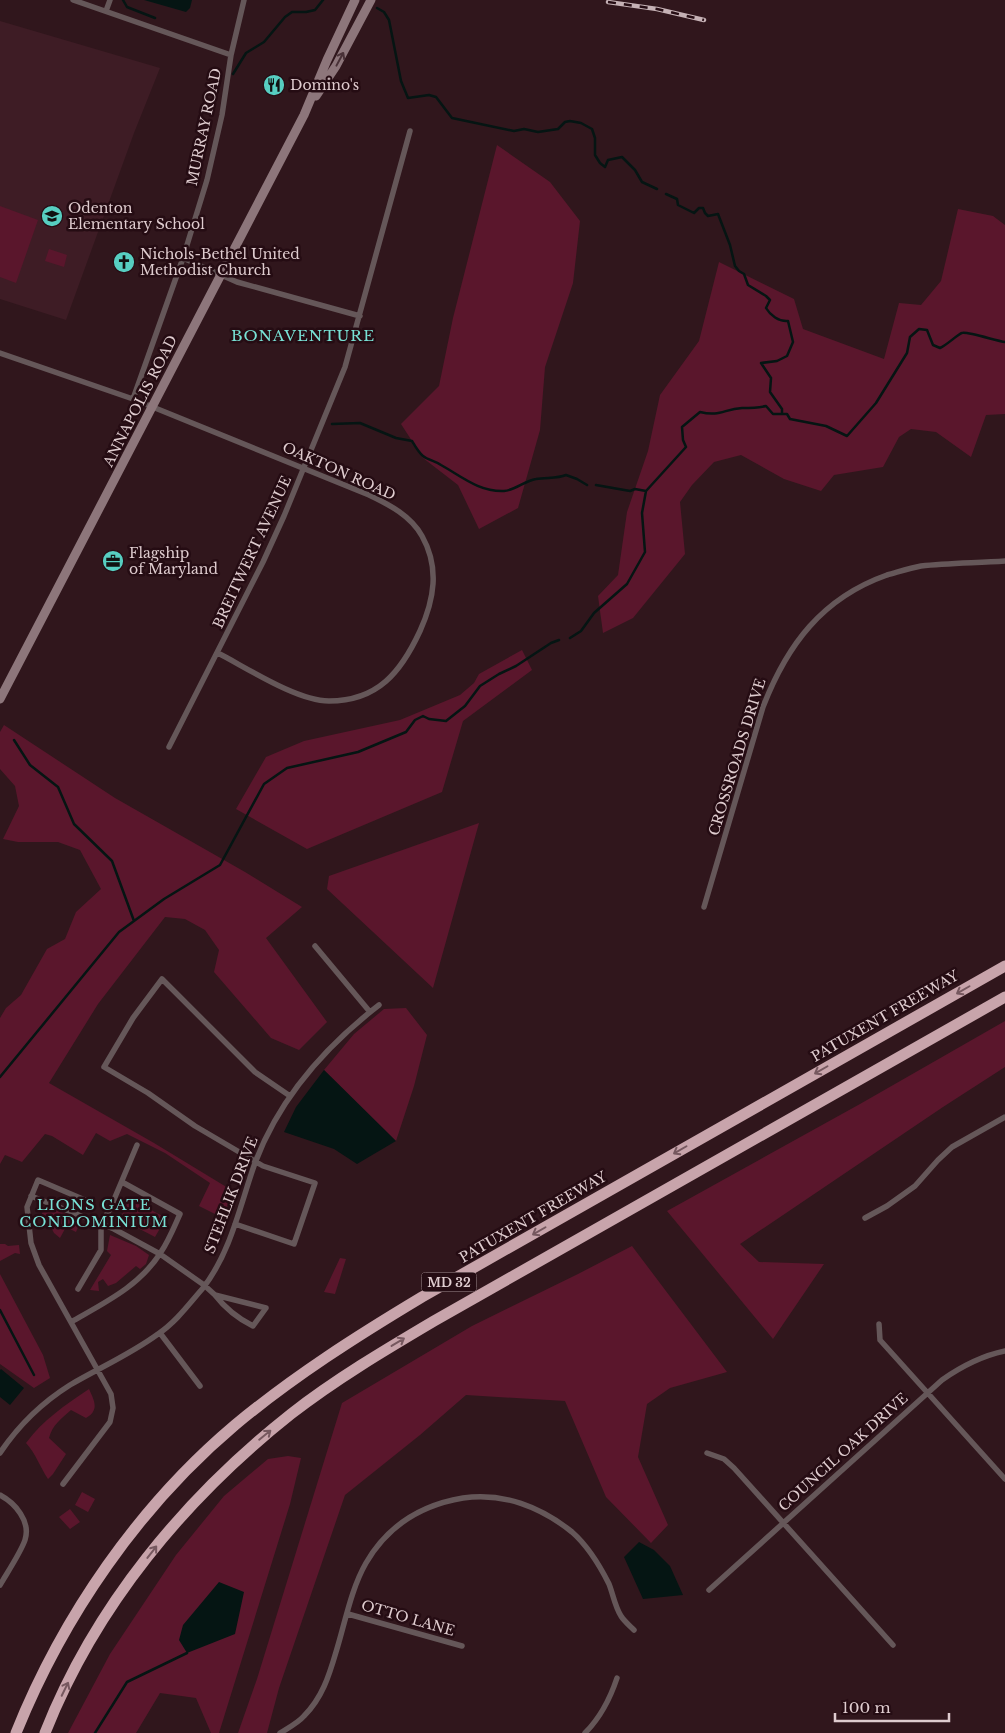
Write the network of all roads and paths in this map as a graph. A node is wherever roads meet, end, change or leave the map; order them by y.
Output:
1 (73, 0) edge
2 (110, 0) edge
3 (244, 0) edge
4 (355, 0) edge
5 (371, 0) edge
6 (106, 12) junction
7 (231, 55) junction
8 (304, 115) junction
9 (410, 131) dead end
10 (183, 258) junction
11 (221, 275) junction
12 (360, 316) junction
13 (0, 353) edge
14 (133, 399) junction
15 (152, 406) junction
16 (304, 469) junction
17 (1005, 561) edge
18 (218, 653) junction
19 (0, 699) edge
20 (169, 747) dead end
21 (704, 907) dead end
22 (315, 946) dead end
23 (1005, 966) edge
24 (1005, 996) edge
25 (379, 1005) dead end
26 (370, 1012) junction
27 (290, 1096) junction
28 (1005, 1117) edge
29 (137, 1145) dead end
30 (256, 1161) junction
31 (122, 1182) junction
32 (31, 1196) junction
33 (85, 1200) dead end
34 (865, 1218) dead end
35 (101, 1224) junction
36 (235, 1224) junction
37 (160, 1254) junction
38 (204, 1286) junction
39 (78, 1289) dead end
40 (215, 1295) junction
41 (71, 1322) junction
42 (879, 1324) dead end
43 (160, 1333) junction
44 (1005, 1351) edge
45 (98, 1370) junction
46 (200, 1386) dead end
47 (928, 1393) junction
48 (1, 1449) edge
49 (707, 1452) dead end
50 (1005, 1479) edge
51 (63, 1484) dead end
52 (0, 1495) edge
53 (784, 1522) junction
54 (0, 1585) edge
55 (709, 1590) dead end
56 (348, 1614) junction
57 (634, 1630) dead end
58 (893, 1645) dead end
59 (462, 1646) dead end
60 (617, 1678) dead end
61 (16, 1733) edge
62 (45, 1733) edge
63 (280, 1733) edge
64 (585, 1733) edge

1 - 6 street
2 - 6 street
3 - 7 street, MURRAY ROAD
4 - 8 main road, ANNAPOLIS ROAD
8 -> 5 main road, ANNAPOLIS ROAD
6 - 7 street
7 - 10 street, MURRAY ROAD
8 - 11 main road, ANNAPOLIS ROAD
9 - 12 street, BREITWERT AVENUE
10 - 11 street
10 - 14 street, MURRAY ROAD
11 - 12 street
11 - 15 main road, ANNAPOLIS ROAD
12 - 16 street, BREITWERT AVENUE
13 - 14 street, OAKTON ROAD
14 - 15 street, OAKTON ROAD
15 - 16 street, OAKTON ROAD
15 - 19 main road, ANNAPOLIS ROAD
16 - 18 street, BREITWERT AVENUE
16 - 18 street, OAKTON ROAD
17 - 21 street, CROSSROADS DRIVE
18 - 20 street, BREITWERT AVENUE
22 - 26 street
23 -> 61 highway, PATUXENT FREEWAY / MD 32
62 -> 24 highway, MD 32
25 - 26 street, STEHLIK DRIVE
26 - 27 street, STEHLIK DRIVE
27 - 30 street, STEHLIK DRIVE
27 - 30 street
28 - 34 street
29 - 31 street
30 - 36 street, STEHLIK DRIVE
30 - 36 street
31 - 35 street
31 - 37 street
32 - 33 street
32 - 35 street
32 - 41 street
35 - 37 street
35 - 39 street
36 - 38 street, STEHLIK DRIVE
37 - 38 street
37 - 41 street
38 - 40 street
38 - 43 street, STEHLIK DRIVE
40 - 40 street
41 - 45 street
42 - 47 street
43 - 45 street, STEHLIK DRIVE
43 - 46 street
44 - 47 street, COUNCIL OAK DRIVE
45 - 48 street, STEHLIK DRIVE
45 - 51 street
47 - 50 street
47 - 53 street, COUNCIL OAK DRIVE
49 - 53 street
52 - 54 street
53 - 55 street, COUNCIL OAK DRIVE
53 - 58 street
56 - 57 street
56 - 59 street, OTTO LANE
56 - 63 street
60 - 64 street

